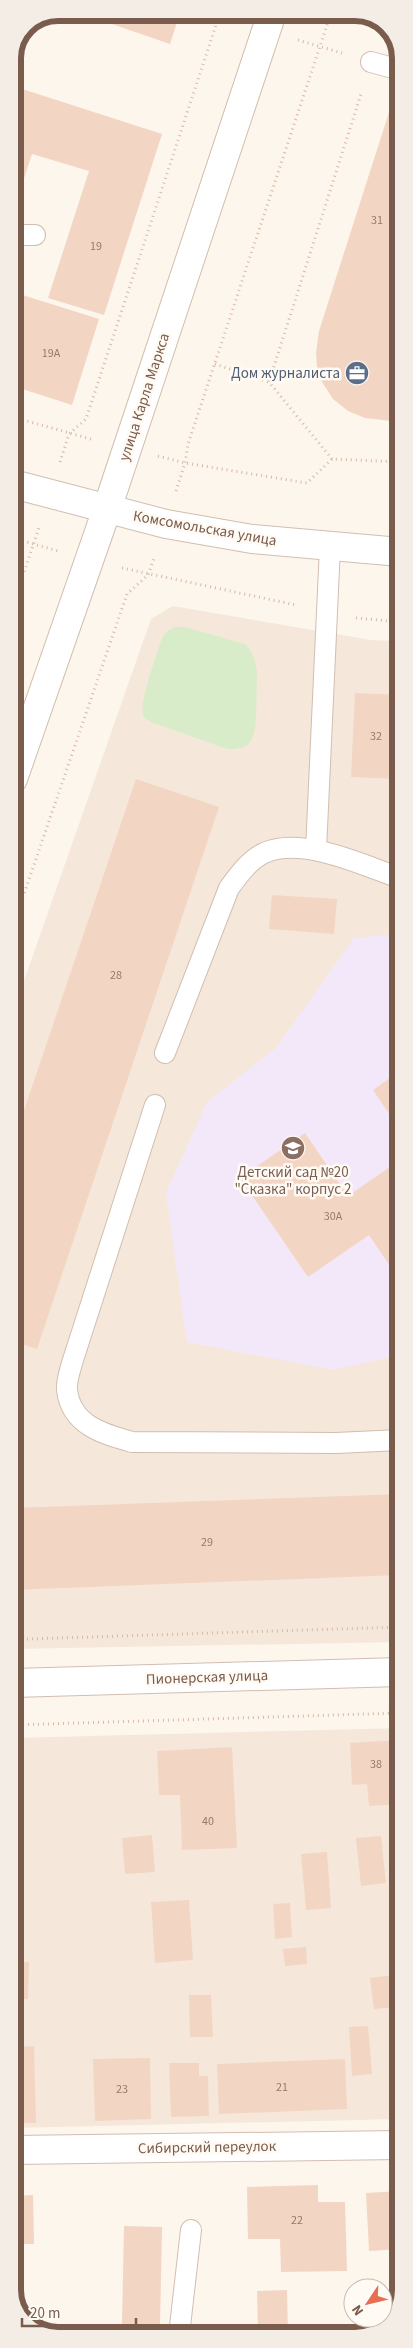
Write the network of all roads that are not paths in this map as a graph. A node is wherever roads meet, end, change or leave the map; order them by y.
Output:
1 (269, 21) edge
2 (371, 62) road end
3 (391, 68) edge
4 (21, 235) edge
5 (34, 235) dead end
6 (21, 486) edge
7 (107, 509) junction
8 (330, 548) junction
9 (391, 551) edge
10 (21, 755) edge
11 (316, 850) junction
12 (391, 875) edge
13 (165, 1052) dead end
14 (154, 1104) dead end
15 (392, 1440) edge
16 (392, 1672) edge
17 (22, 1683) edge
18 (392, 2145) edge
19 (22, 2150) edge
20 (191, 2230) dead end
21 (181, 2327) edge

1 - 7 street, улица Карла Маркса
2 - 3 lane
4 - 5 lane
6 - 7 street, Комсомольская улица
7 - 8 street, Комсомольская улица
7 - 10 street, улица Карла Маркса
8 - 9 street, Комсомольская улица
8 - 11 lane
11 - 12 lane
11 - 13 lane
14 - 15 lane
16 - 17 street, Пионерская улица
18 - 19 street, Сибирский переулок
20 - 21 lane

